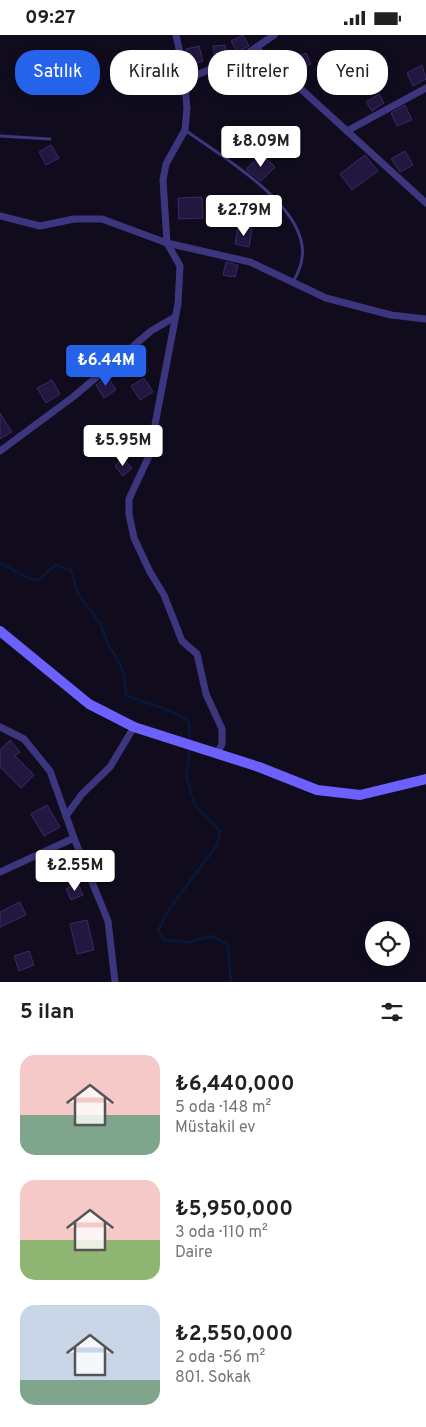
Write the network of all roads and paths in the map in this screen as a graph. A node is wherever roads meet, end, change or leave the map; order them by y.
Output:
1 (176, 35) edge
2 (274, 35) edge
3 (256, 48) junction
4 (179, 50) edge
5 (198, 74) edge
6 (426, 88) edge
7 (185, 95) edge
8 (185, 130) junction
9 (348, 131) junction
10 (0, 136) edge
11 (50, 139) dead end
12 (426, 203) edge
13 (0, 216) edge
14 (167, 243) junction
15 (292, 283) junction
16 (175, 317) junction
17 (426, 319) edge
18 (0, 451) edge
19 (0, 631) edge
20 (0, 727) edge
21 (134, 727) junction
22 (217, 754) junction
23 (426, 779) edge
24 (66, 816) junction
25 (74, 838) junction
26 (0, 872) edge
27 (115, 982) edge

1 - 4 street
2 - 3 street
3 - 5 street
3 - 9 street
6 - 9 street
7 - 8 street
8 - 14 street
8 - 15 lane
9 - 12 street
10 - 11 lane
13 - 14 street
14 - 15 street
14 - 16 street
15 - 17 street
16 - 18 street
16 - 22 street
19 - 21 street
20 - 24 street
21 - 22 street
21 - 24 street
22 - 23 street
24 - 25 street
25 - 26 street
25 - 27 street

